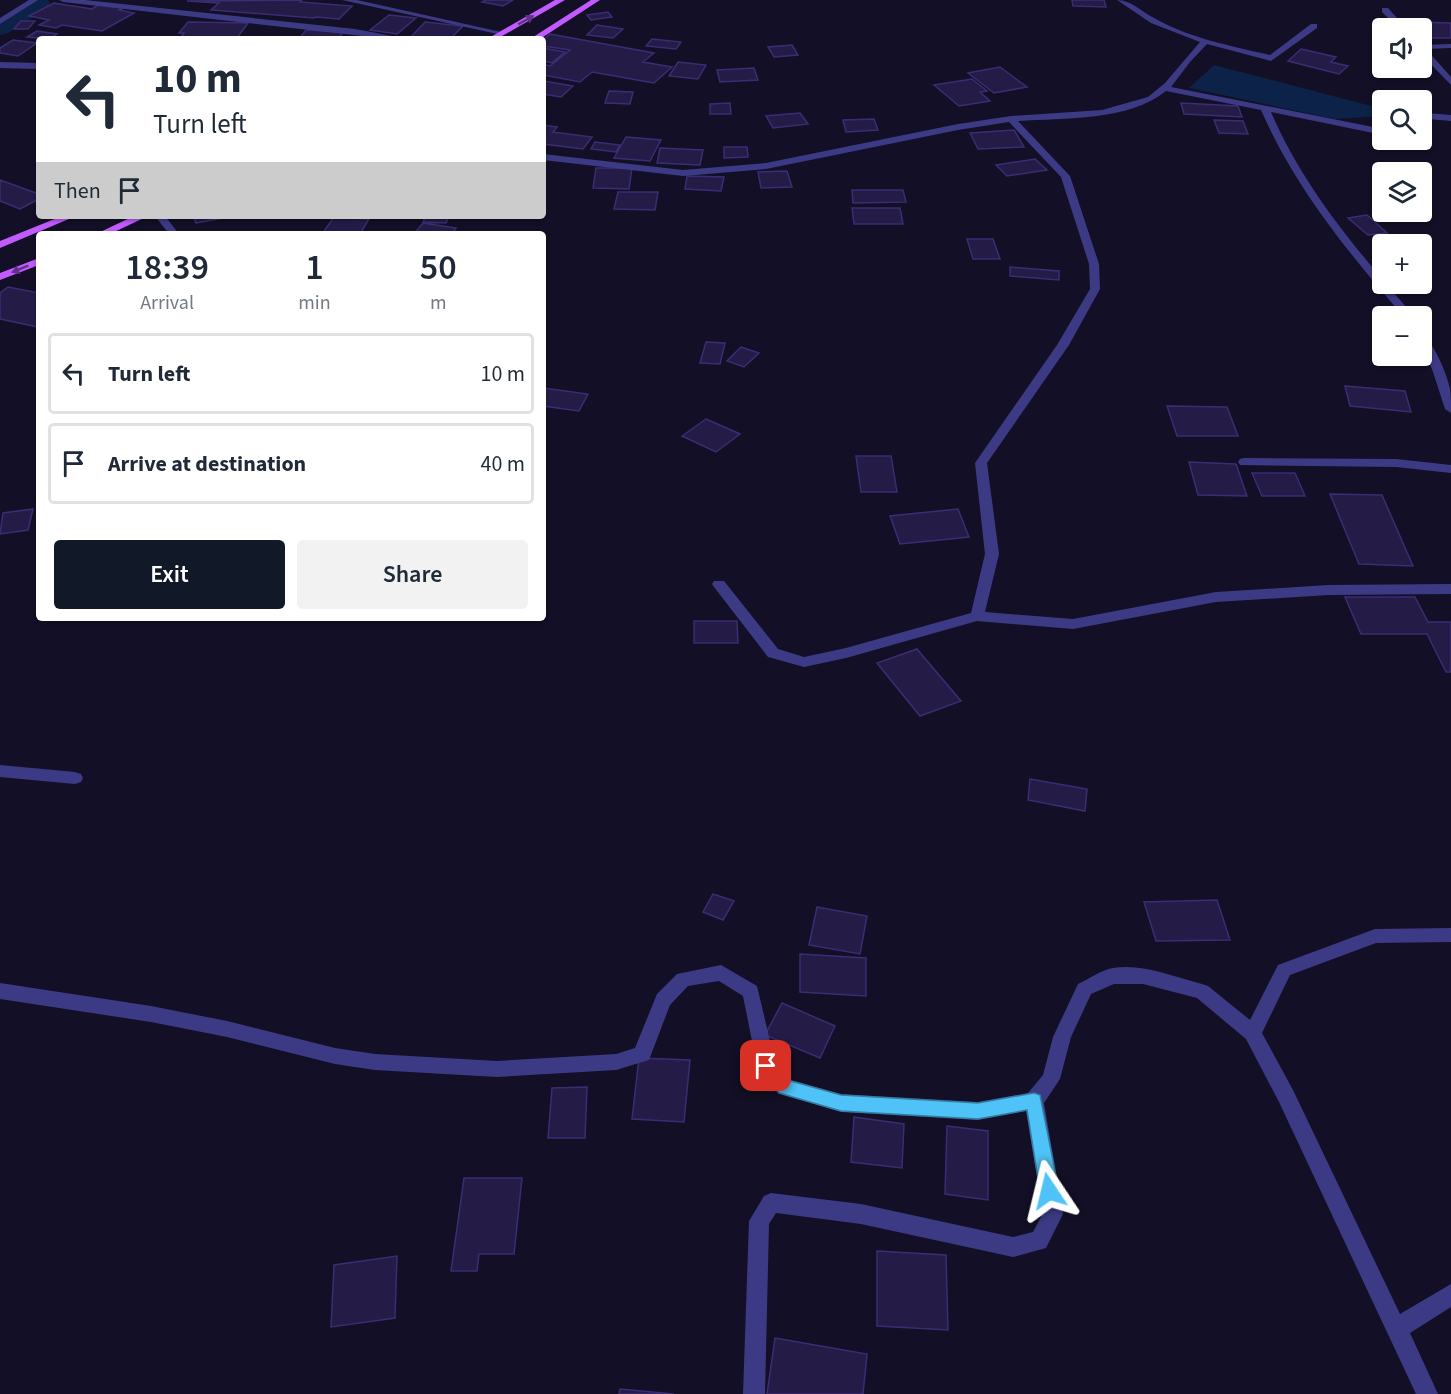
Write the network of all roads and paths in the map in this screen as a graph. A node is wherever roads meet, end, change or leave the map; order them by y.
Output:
1 (34, 0) edge
2 (63, 0) edge
3 (346, 0) edge
4 (561, 0) edge
5 (596, 0) edge
6 (1121, 0) edge
7 (1385, 10) dead end
8 (1393, 18) edge
9 (0, 22) edge
10 (1314, 26) dead end
11 (502, 33) junction
12 (386, 36) edge
13 (496, 36) edge
14 (539, 36) edge
15 (1204, 43) junction
16 (1451, 46) edge
17 (1432, 48) edge
18 (1432, 60) edge
19 (0, 65) edge
20 (36, 66) edge
21 (1451, 82) edge
22 (1165, 88) junction
23 (1265, 108) junction
24 (1432, 116) edge
25 (1451, 118) edge
26 (1011, 119) junction
27 (1372, 130) edge
28 (546, 157) edge
29 (63, 219) edge
30 (137, 219) edge
31 (162, 219) edge
32 (108, 231) edge
33 (172, 231) edge
34 (0, 245) edge
35 (36, 262) edge
36 (0, 277) edge
37 (1399, 306) edge
38 (1432, 358) edge
39 (1451, 408) edge
40 (1244, 462) dead end
41 (1451, 469) edge
42 (719, 584) dead end
43 (1451, 589) edge
44 (977, 616) junction
45 (0, 771) edge
46 (75, 778) dead end
47 (1451, 935) edge
48 (0, 991) edge
49 (1253, 1033) junction
50 (1034, 1101) junction
51 (1451, 1296) edge
52 (1397, 1329) junction
53 (754, 1394) edge
54 (1427, 1394) edge

1 - 9 street
2 - 12 street
3 - 11 street
11 -> 4 main road
5 - 14 main road
6 - 15 street
7 - 8 street
10 - 15 street
11 - 13 main road
15 - 22 street
16 - 17 street
18 - 21 street
19 - 20 street
22 - 23 street
22 - 26 street
23 - 27 street
23 - 37 street
24 - 25 street
26 - 28 street
26 - 44 street
29 - 34 main road
30 - 32 main road
31 - 33 street
35 -> 36 main road
38 - 39 street
40 - 41 street
42 - 44 street
43 - 44 street
45 - 46 street
47 - 49 street
48 - 50 street
49 - 50 street
49 - 52 street
50 - 53 street
51 - 52 street
52 - 54 street

